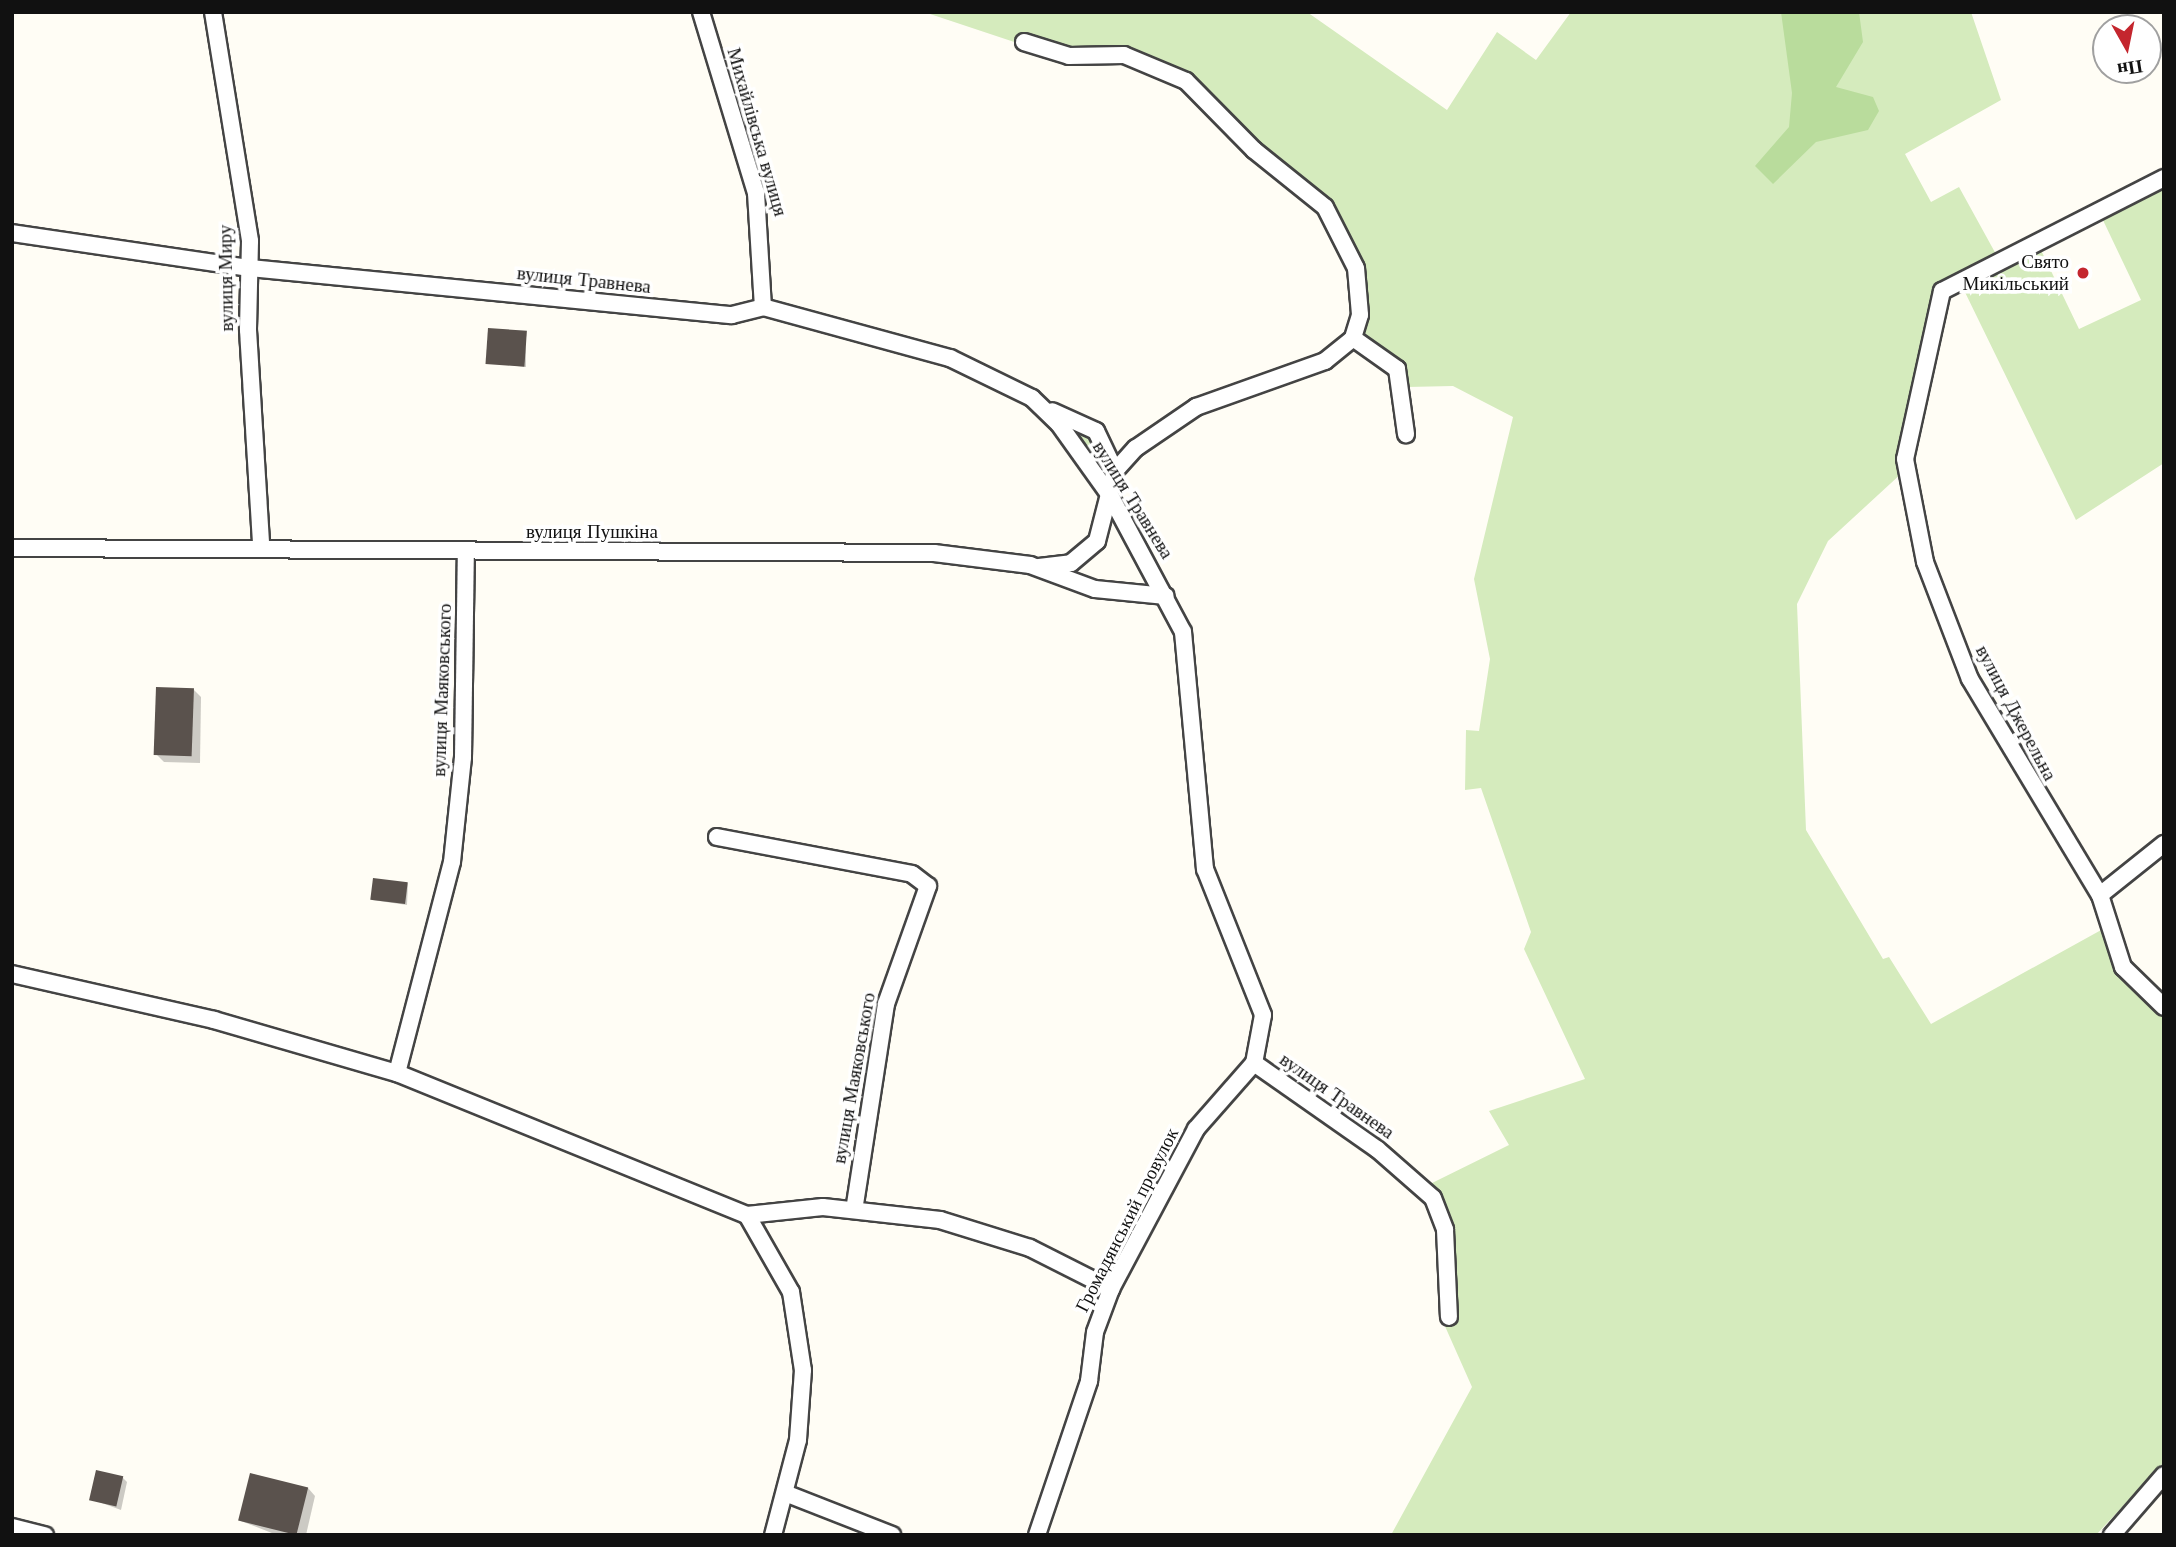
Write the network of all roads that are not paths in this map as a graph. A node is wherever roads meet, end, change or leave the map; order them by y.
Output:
1 (213, 12) edge
2 (701, 12) edge
3 (1024, 42) dead end
4 (2164, 178) edge
5 (12, 233) edge
6 (250, 268) junction
7 (763, 307) junction
8 (1353, 338) junction
9 (1043, 408) junction
10 (1406, 434) dead end
11 (1115, 471) junction
12 (1111, 497) junction
13 (261, 545) junction
14 (12, 548) edge
15 (466, 552) junction
16 (1038, 567) junction
17 (1166, 596) junction
18 (717, 837) dead end
19 (2164, 844) edge
20 (2100, 895) junction
21 (12, 974) edge
22 (2164, 1007) edge
23 (1254, 1063) junction
24 (397, 1073) junction
25 (854, 1210) junction
26 (747, 1215) junction
27 (1111, 1289) junction
28 (1449, 1317) dead end
29 (2164, 1475) edge
30 (785, 1493) junction
31 (12, 1527) edge
32 (45, 1535) edge
33 (773, 1535) edge
34 (892, 1535) edge
35 (1037, 1535) edge
36 (2112, 1535) edge

1 - 6 street, вулиця Миру
2 - 7 street, Михайлівська вулиця
3 - 8 street
4 - 20 street, вулиця Джерельна
5 - 6 street, вулиця Травнева
6 - 7 street, вулиця Травнева
6 - 13 street, вулиця Миру
7 - 9 street, вулиця Травнева
8 - 10 street
8 - 11 street
9 - 11 street
9 - 12 street, вулиця Травнева
11 - 12 street
12 - 16 street
12 - 17 street, вулиця Травнева
13 - 14 street, вулиця Пушкіна
13 - 15 street, вулиця Пушкіна
15 - 16 street, вулиця Пушкіна
15 - 24 street, вулиця Маяковського
16 - 17 street, вулиця Пушкіна
17 - 23 street, вулиця Травнева
18 - 25 street, вулиця Маяковського
19 - 20 street
20 - 22 street, вулиця Джерельна
21 - 24 street
23 - 27 street, Громадянський провулок
23 - 28 street, вулиця Травнева
24 - 26 street
25 - 26 street
25 - 27 street
26 - 30 street
27 - 35 street, Громадянський провулок
29 - 36 street
30 - 33 street
30 - 34 street
31 - 32 street

